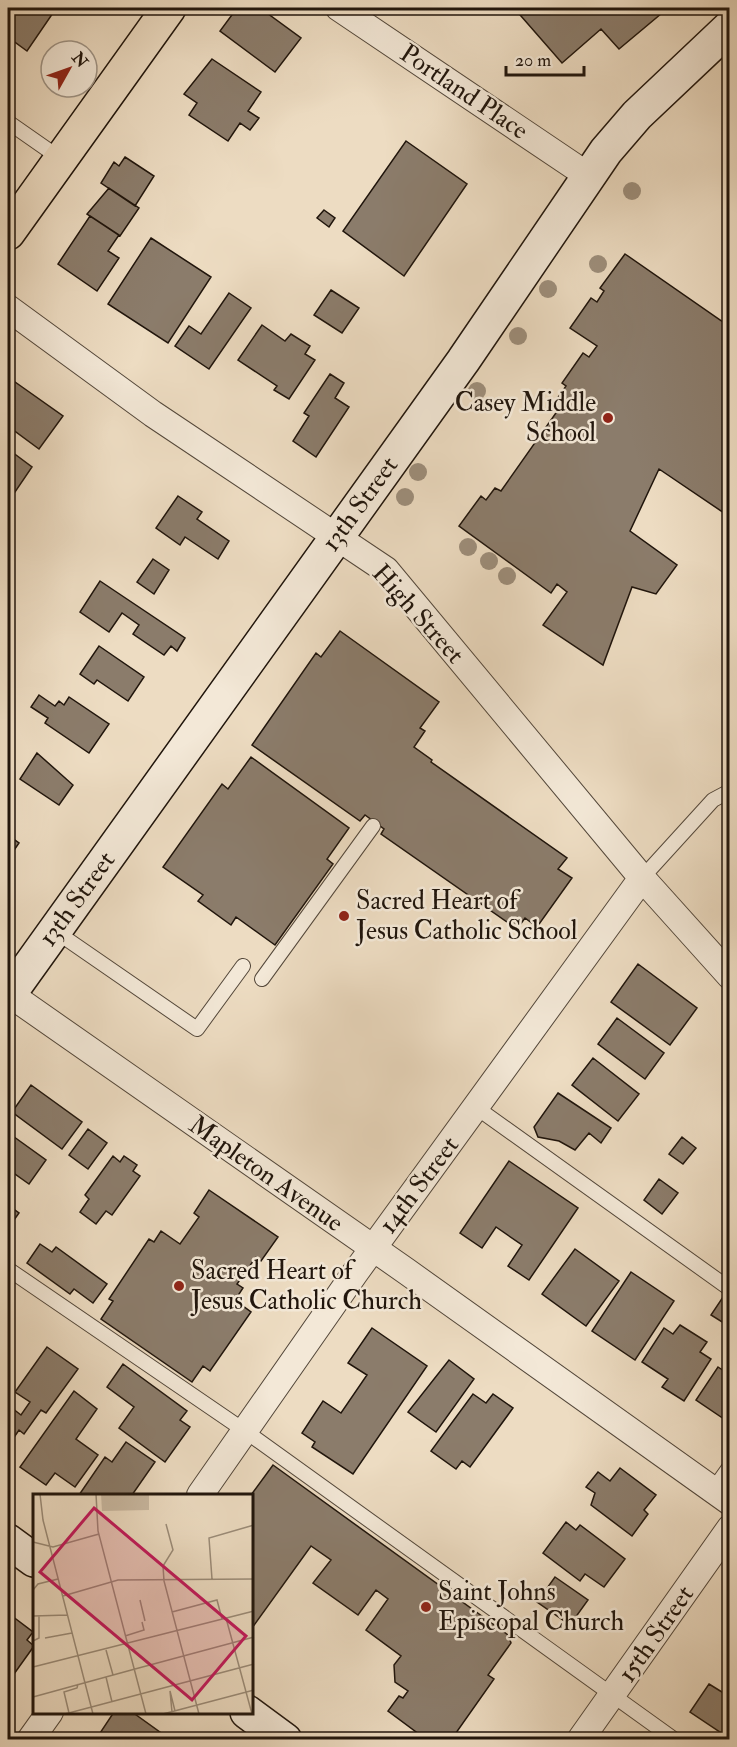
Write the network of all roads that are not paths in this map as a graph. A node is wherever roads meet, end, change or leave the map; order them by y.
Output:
1 (169, 8) edge
2 (339, 8) edge
3 (729, 27) edge
4 (8, 122) edge
5 (61, 159) junction
6 (590, 177) junction
7 (8, 233) edge
8 (8, 308) edge
9 (335, 538) junction
10 (729, 791) edge
11 (373, 826) dead end
12 (642, 878) junction
13 (55, 931) junction
14 (243, 966) dead end
15 (729, 976) edge
16 (262, 979) dead end
17 (8, 995) edge
18 (477, 1108) junction
19 (373, 1248) junction
20 (8, 1269) edge
21 (729, 1289) edge
22 (245, 1431) junction
23 (729, 1466) edge
24 (201, 1494) edge
25 (721, 1496) edge
26 (729, 1528) edge
27 (8, 1541) edge
28 (33, 1559) edge
29 (613, 1696) junction
30 (49, 1714) edge
31 (249, 1714) edge
32 (30, 1740) edge
33 (285, 1740) edge
34 (580, 1740) edge
35 (675, 1740) edge

1 - 5 main road
2 - 6 street, Portland Place
3 - 6 street, 13th Street
4 - 5 lane
5 - 7 main road
6 - 9 street, 13th Street
8 - 9 street, High Street
9 - 12 street, High Street
9 - 13 street, 13th Street
10 - 12 lane
11 - 16 lane
12 - 15 street, High Street
12 - 18 street, 14th Street
13 - 14 lane
13 - 17 street, 13th Street
17 - 19 street, Mapleton Avenue
18 - 19 street, 14th Street
18 - 21 lane
19 - 22 street, 14th Street
19 - 25 street, Mapleton Avenue
20 - 22 lane
22 - 24 street, 14th Street
22 - 29 lane
23 - 25 lane
26 - 29 street, 15th Street
27 - 28 street
29 - 34 street, 15th Street
29 - 35 lane
30 - 32 street
31 - 33 street

